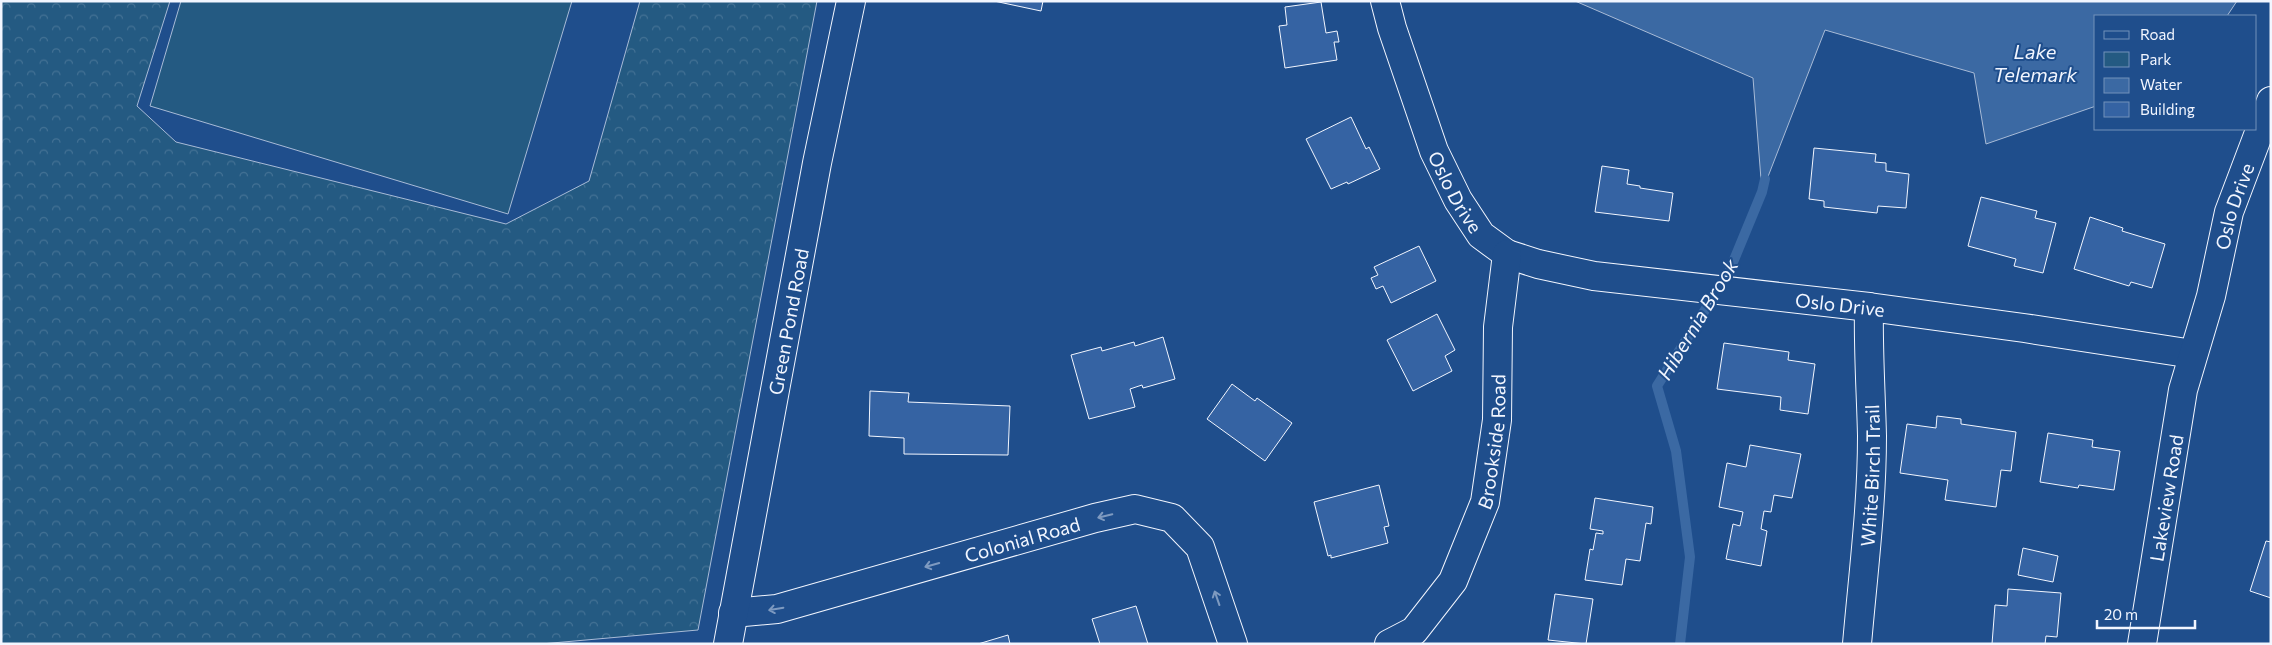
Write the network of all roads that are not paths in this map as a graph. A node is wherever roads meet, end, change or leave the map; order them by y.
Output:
1 (851, 1) edge
2 (1385, 1) edge
3 (2271, 101) edge
4 (1507, 254) junction
5 (1869, 307) junction
6 (2193, 354) junction
7 (733, 613) junction
8 (728, 644) edge
9 (1233, 644) edge
10 (1388, 644) edge
11 (1857, 644) edge
12 (2142, 644) edge

1 - 7 street, Green Pond Road
2 - 4 street, Oslo Drive
3 - 6 street, Oslo Drive
4 - 5 street, Oslo Drive
4 - 10 street, Brookside Road
5 - 6 street, Oslo Drive
5 - 11 street, White Birch Trail
6 - 12 street, Lakeview Road
7 - 8 street, Green Pond Road
9 -> 7 street, Colonial Road

